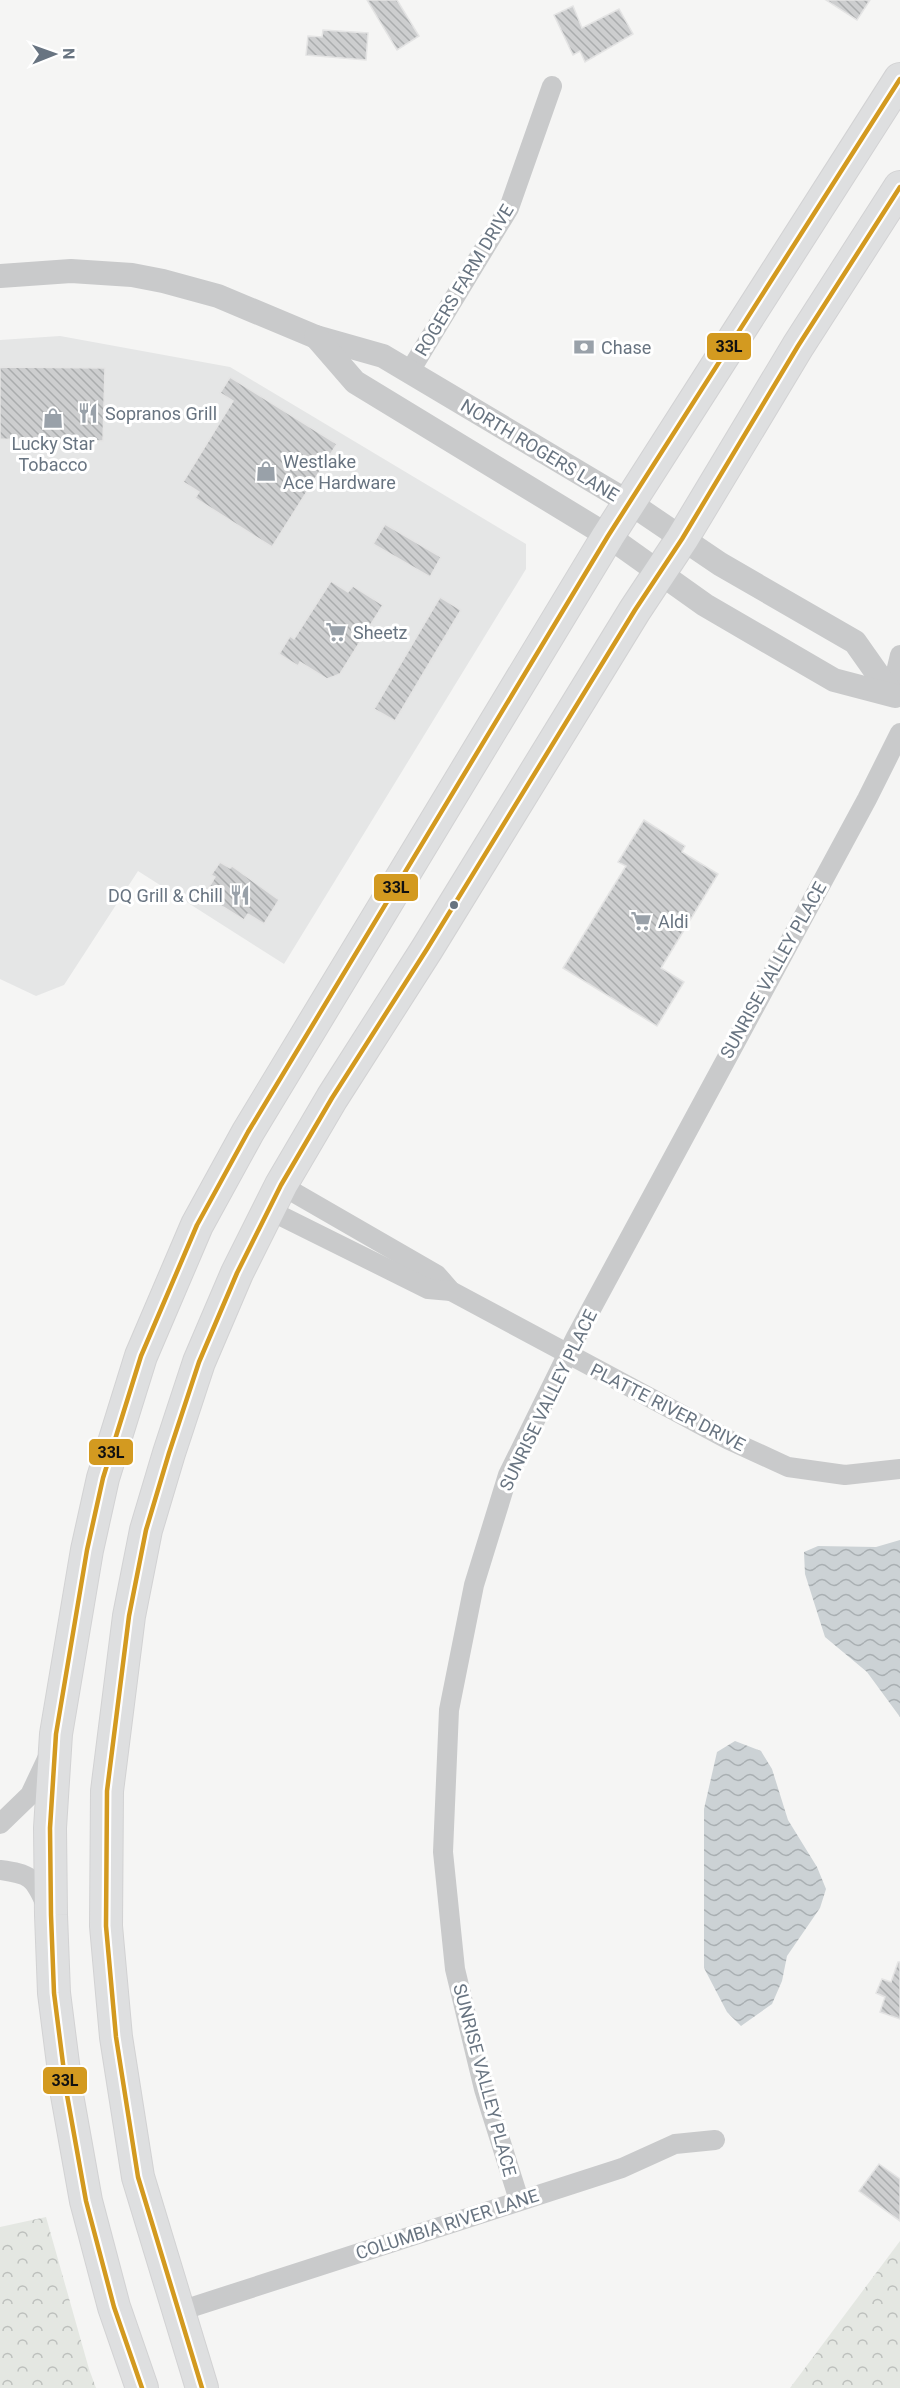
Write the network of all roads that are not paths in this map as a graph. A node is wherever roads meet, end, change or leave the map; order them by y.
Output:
1 (900, 79) edge
2 (552, 87) dead end
3 (900, 187) edge
4 (0, 276) edge
5 (316, 337) junction
6 (410, 372) junction
7 (630, 503) junction
8 (608, 536) junction
9 (682, 539) junction
10 (660, 572) junction
11 (900, 655) edge
12 (895, 696) edge
13 (900, 733) edge
14 (274, 1198) junction
15 (451, 1291) junction
16 (567, 1354) junction
17 (900, 1468) edge
18 (56, 1734) junction
19 (0, 1824) edge
20 (0, 1870) edge
21 (51, 1915) junction
22 (715, 2140) dead end
23 (519, 2200) junction
24 (180, 2311) junction
25 (142, 2388) edge
26 (202, 2388) edge

1 - 7 main road
2 - 6 street, ROGERS FARM DRIVE
3 - 9 main road
4 - 5 street, NORTH ROGERS LANE
5 - 6 street, NORTH ROGERS LANE
5 - 8 street, NORTH ROGERS LANE
6 - 7 street, NORTH ROGERS LANE
7 - 8 main road
7 - 9 street, NORTH ROGERS LANE
8 - 10 street, NORTH ROGERS LANE
8 - 18 main road
9 - 10 main road
9 - 12 street, NORTH ROGERS LANE
10 - 12 street, NORTH ROGERS LANE
10 - 14 main road
11 - 12 street
13 - 16 street, SUNRISE VALLEY PLACE
14 - 15 street, PLATTE RIVER DRIVE
14 - 15 street, PLATTE RIVER DRIVE
14 - 24 main road
15 - 16 street, PLATTE RIVER DRIVE
16 - 17 street, PLATTE RIVER DRIVE
16 - 23 street, SUNRISE VALLEY PLACE
18 - 19 street
18 - 21 main road
20 - 21 street
21 - 25 main road
22 - 23 street, COLUMBIA RIVER LANE
23 - 24 street, COLUMBIA RIVER LANE
24 - 26 main road

